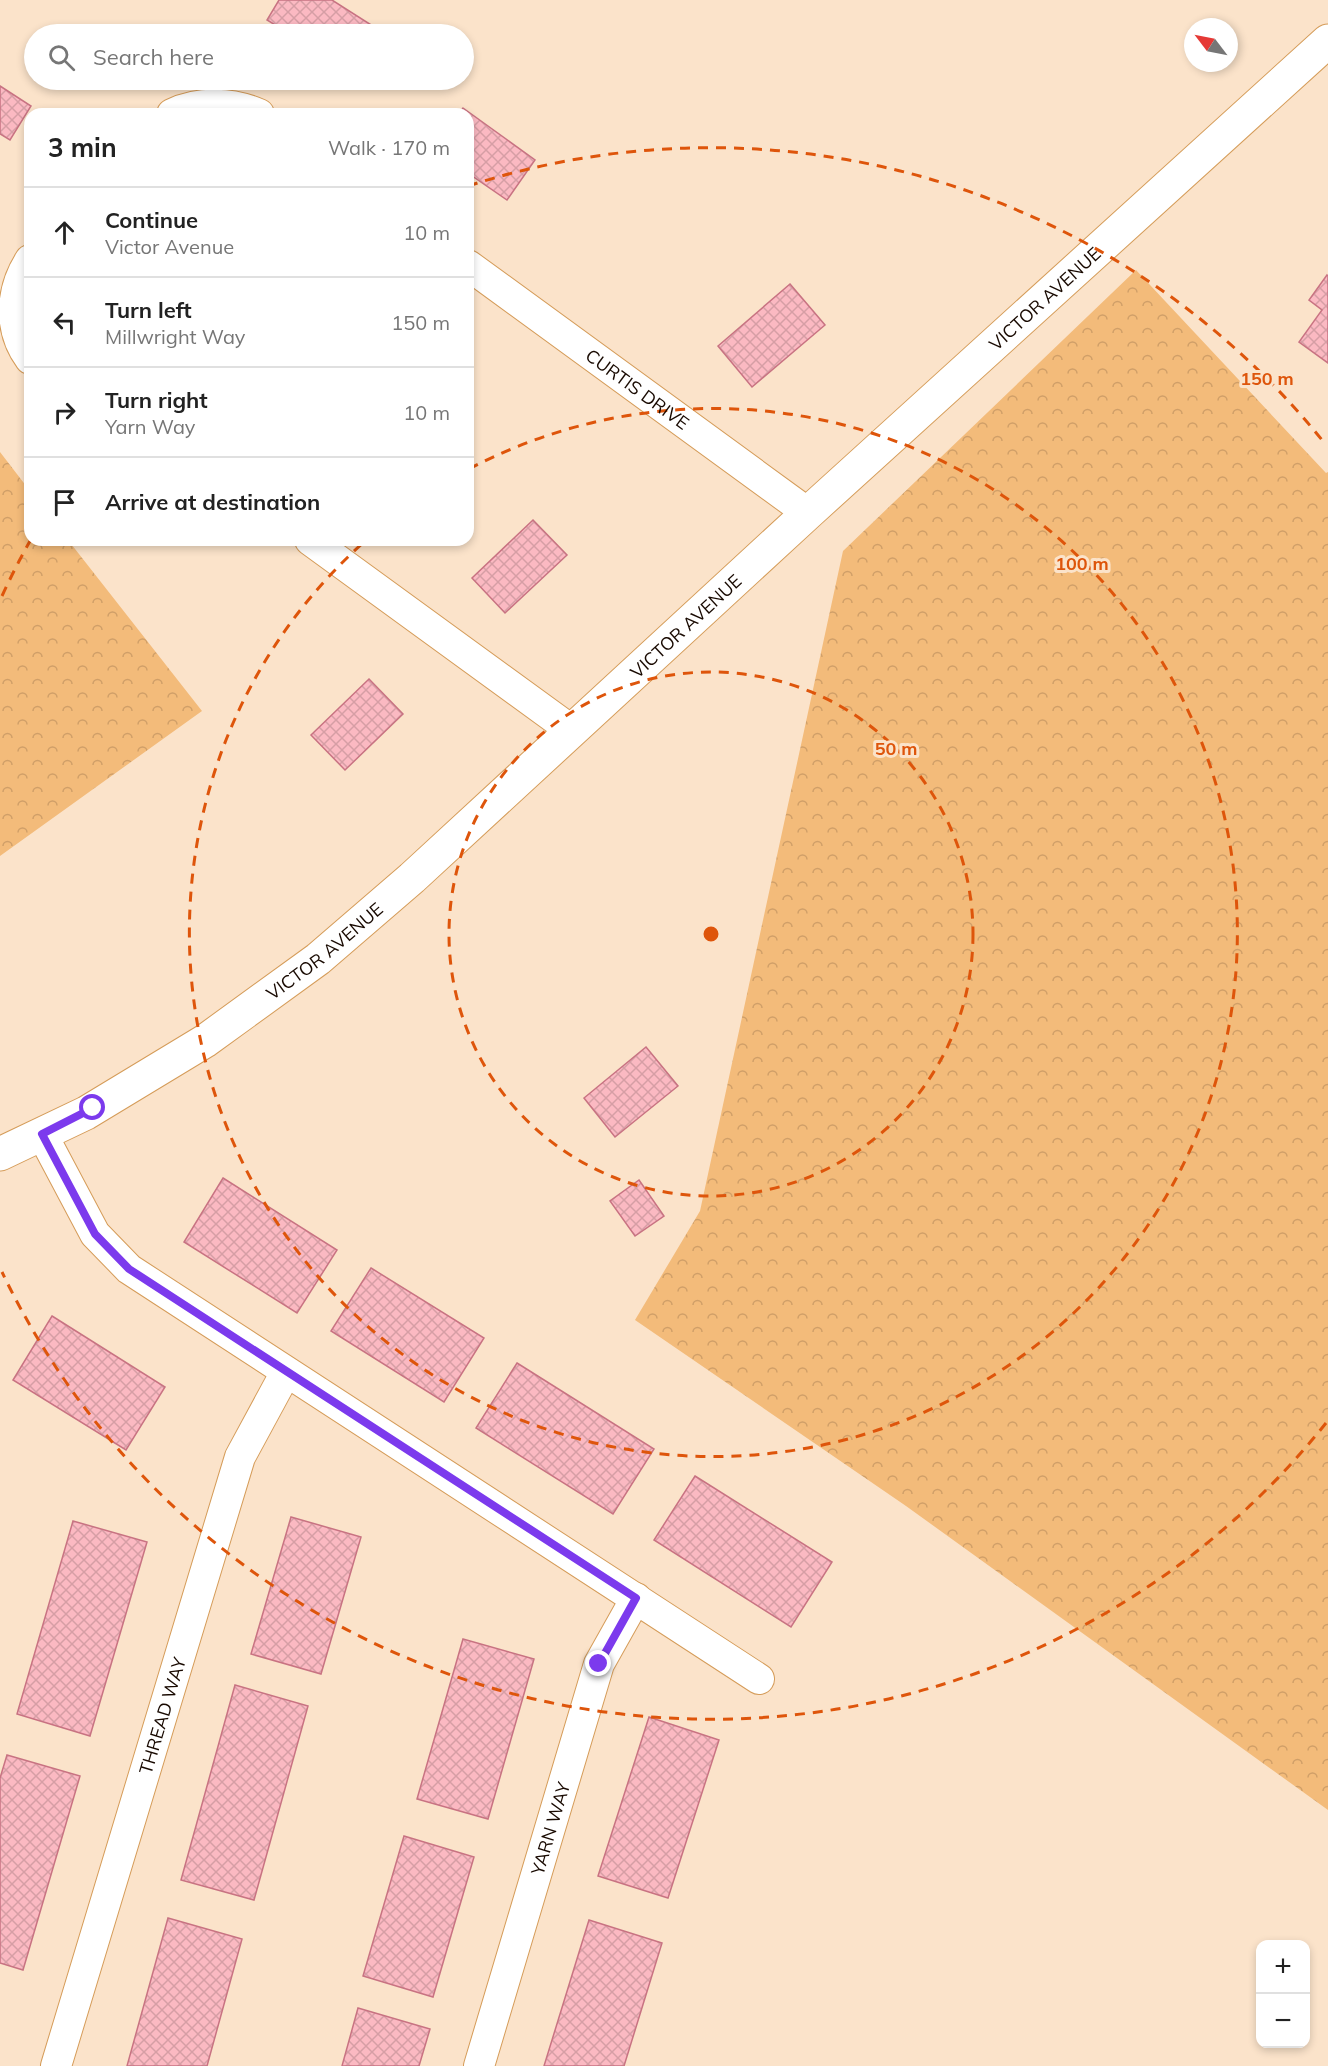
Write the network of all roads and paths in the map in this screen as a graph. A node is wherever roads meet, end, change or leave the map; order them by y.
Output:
1 (1328, 41) edge
2 (190, 108) edge
3 (241, 108) edge
4 (474, 269) edge
5 (24, 272) edge
6 (24, 351) edge
7 (808, 513) junction
8 (318, 546) edge
9 (571, 730) junction
10 (42, 1134) junction
11 (0, 1154) edge
12 (286, 1372) junction
13 (636, 1598) junction
14 (759, 1679) dead end
15 (56, 2066) edge
16 (478, 2066) edge

1 - 7 street, VICTOR AVENUE
2 - 3 street
4 - 7 street, CURTIS DRIVE
5 - 6 street
7 - 9 street, VICTOR AVENUE
8 - 9 street
9 - 10 street, VICTOR AVENUE
10 - 11 street, VICTOR AVENUE
10 - 12 street
12 - 13 street
12 - 15 street, THREAD WAY
13 - 14 street
13 - 16 street, YARN WAY

